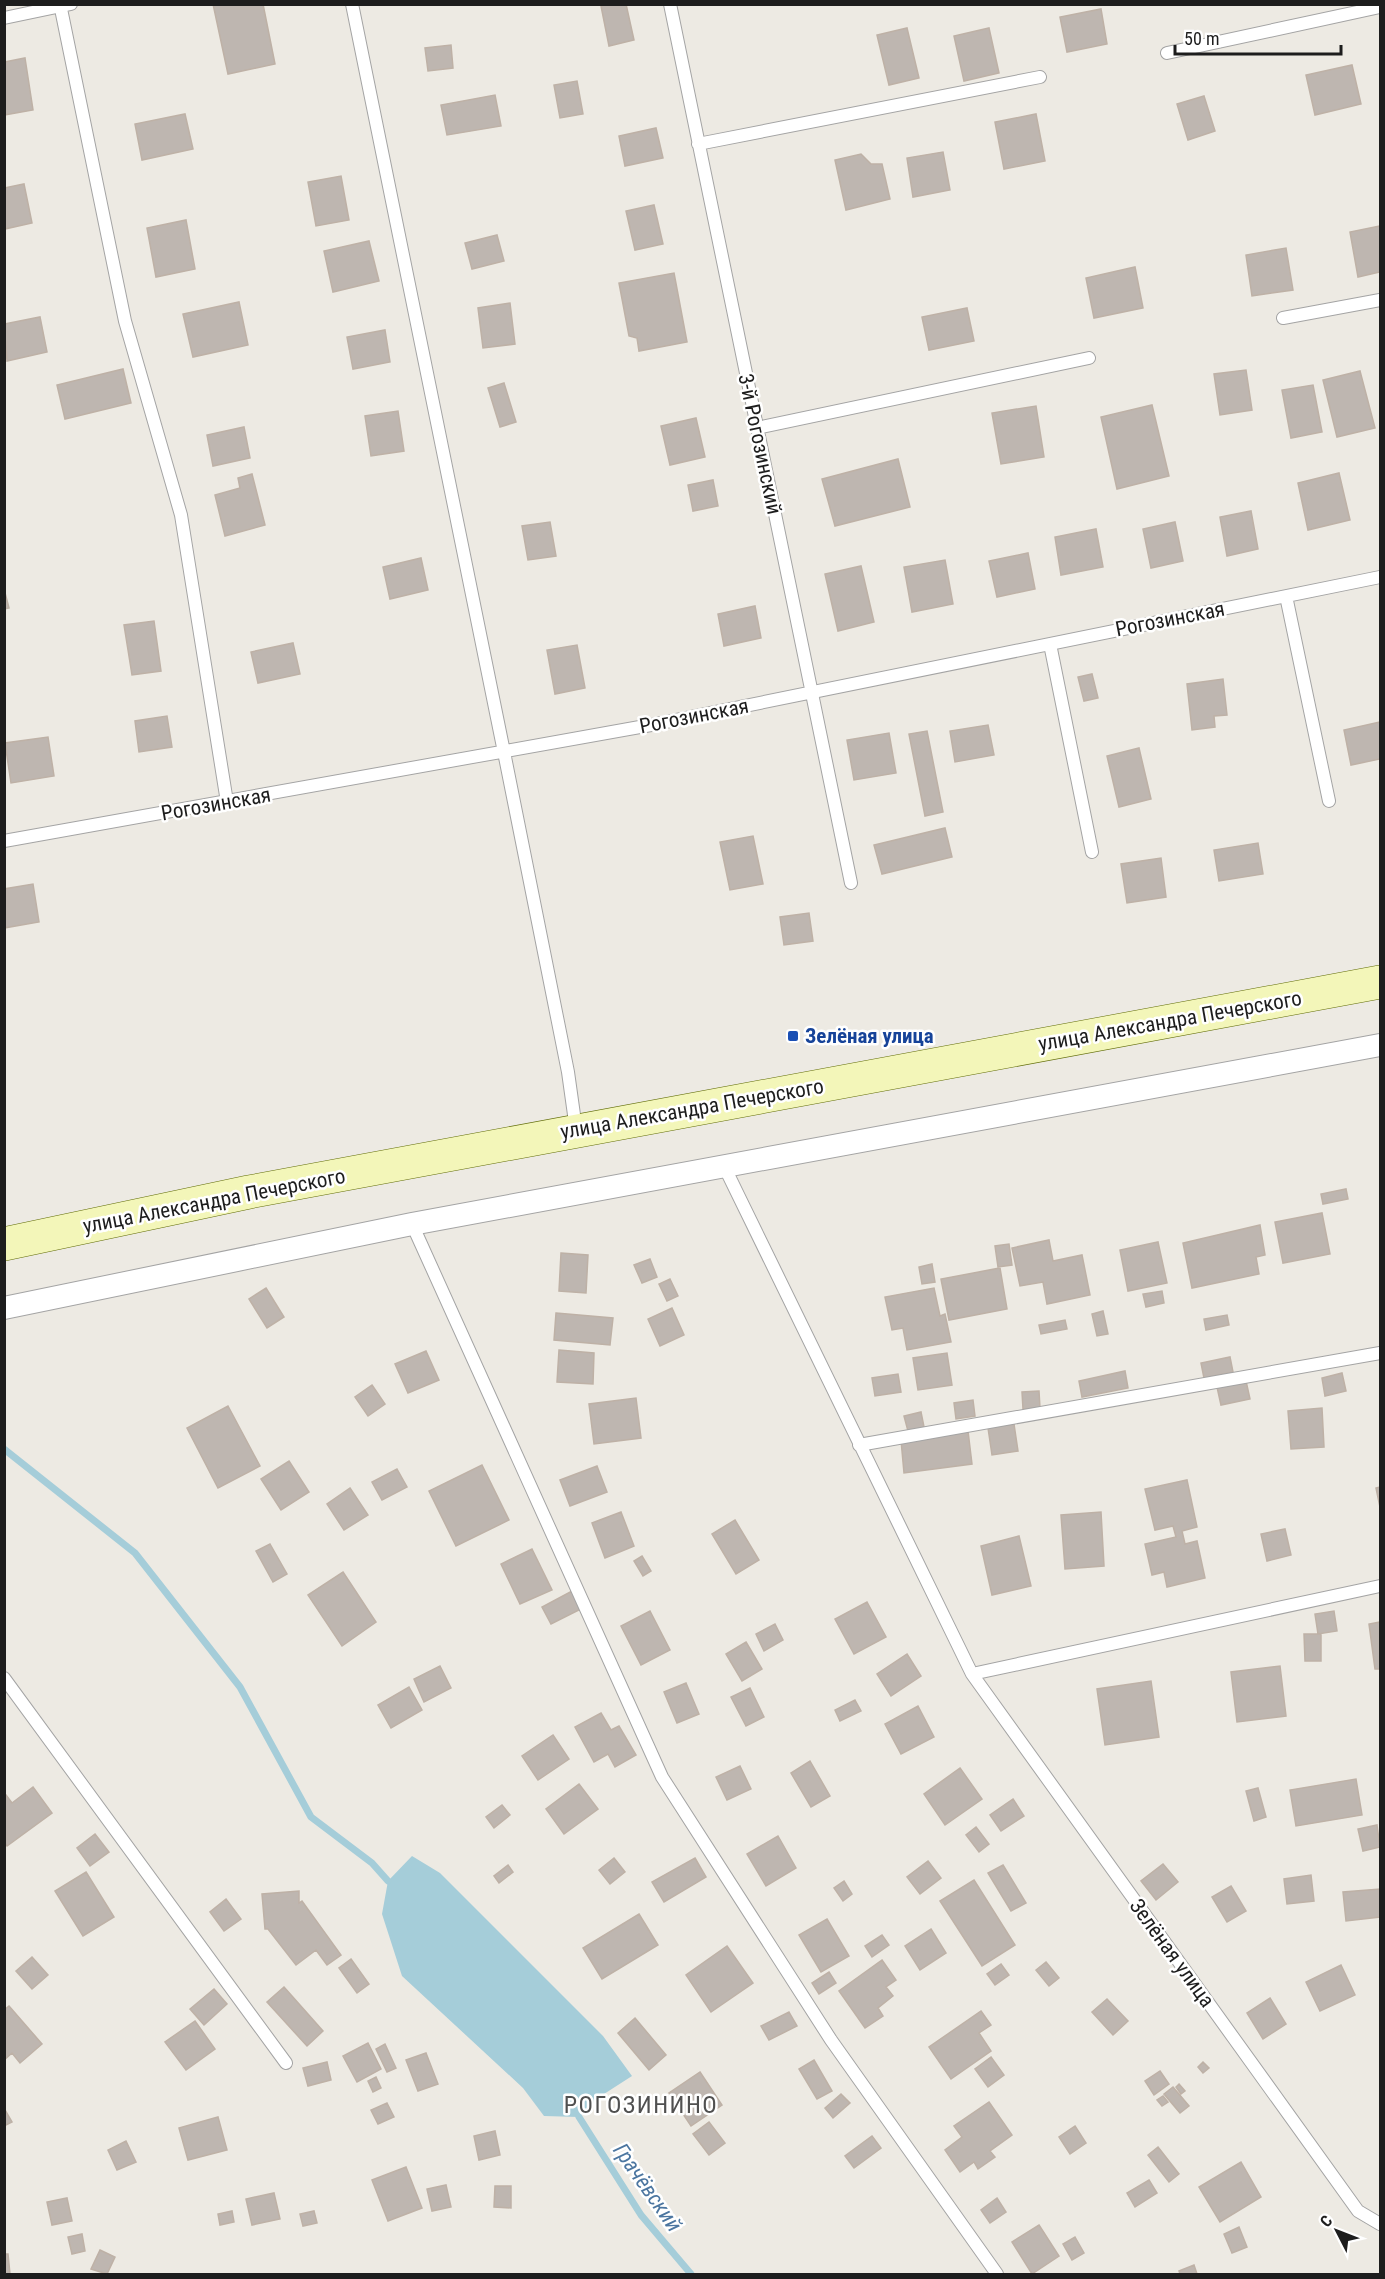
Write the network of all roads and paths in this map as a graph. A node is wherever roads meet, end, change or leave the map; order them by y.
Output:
1 (352, 4) edge
2 (670, 4) edge
3 (64, 5) edge
4 (1380, 7) edge
5 (4, 18) edge
6 (1167, 53) dead end
7 (1040, 77) dead end
8 (698, 144) junction
9 (1380, 300) edge
10 (1283, 318) dead end
11 (1089, 358) dead end
12 (757, 428) junction
13 (1380, 577) edge
14 (1286, 596) junction
15 (1050, 644) junction
16 (811, 692) junction
17 (504, 752) junction
18 (1329, 801) dead end
19 (227, 802) junction
20 (4, 841) edge
21 (1092, 852) dead end
22 (850, 883) dead end
23 (1380, 982) edge
24 (1380, 1045) edge
25 (576, 1130) junction
26 (724, 1166) junction
27 (412, 1224) junction
28 (4, 1244) edge
29 (4, 1308) edge
30 (1380, 1353) edge
31 (859, 1445) junction
32 (1380, 1586) edge
33 (972, 1674) junction
34 (4, 1678) edge
35 (286, 2064) dead end
36 (1380, 2224) edge
37 (997, 2274) edge

1 - 17 lane
2 - 8 lane, 3-й Рогозинский
3 - 5 lane
3 - 19 lane
4 - 6 lane
7 - 8 lane
8 - 12 lane, 3-й Рогозинский
9 - 10 lane
11 - 12 lane
12 - 16 lane, 3-й Рогозинский
13 - 14 lane, Рогозинская
14 - 15 lane, Рогозинская
14 - 18 lane
15 - 16 lane, Рогозинская
15 - 21 lane
16 - 17 lane, Рогозинская
16 - 22 lane, 3-й Рогозинский
17 - 19 lane, Рогозинская
17 - 25 lane
19 - 20 lane, Рогозинская
23 - 25 main road, улица Александра Печерского
24 - 26 street
25 - 28 main road, улица Александра Печерского
26 - 27 street
26 - 31 lane, Зелёная улица
27 - 29 street
27 - 37 lane
30 - 31 lane
31 - 33 lane, Зелёная улица
32 - 33 lane
33 - 36 lane, Зелёная улица
34 - 35 lane

